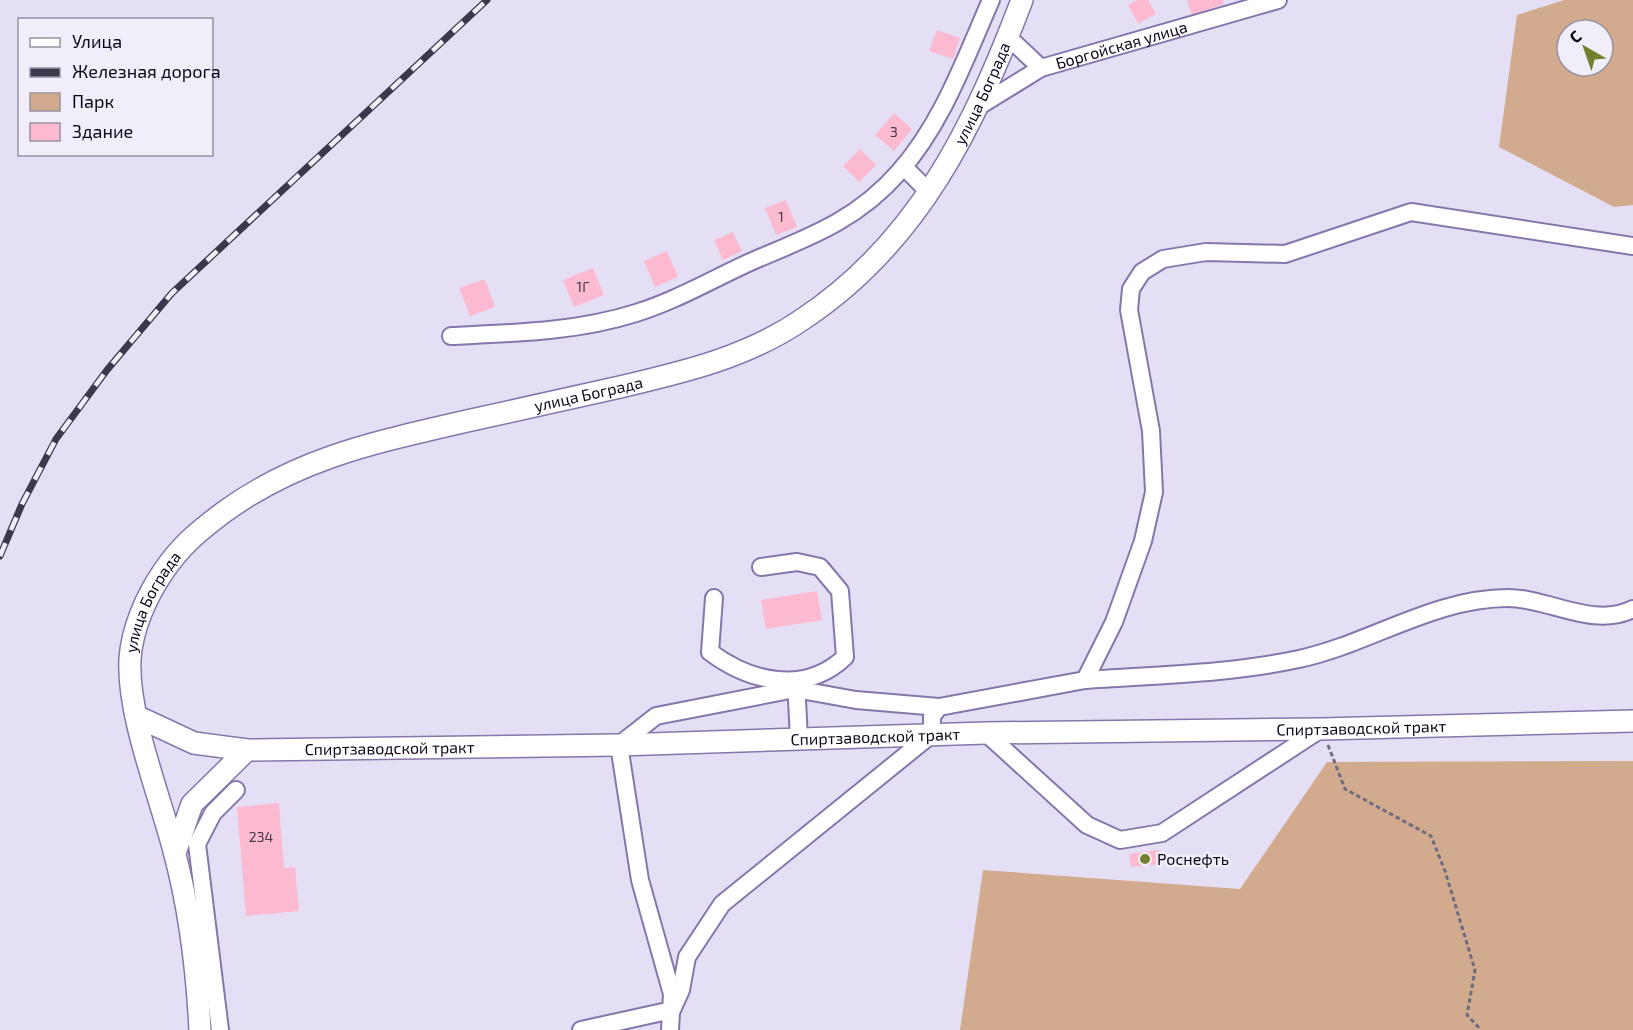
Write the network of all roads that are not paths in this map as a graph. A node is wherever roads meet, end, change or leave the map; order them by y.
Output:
1 (991, 0) edge
2 (1022, 0) edge
3 (1278, 0) edge
4 (1008, 37) junction
5 (1041, 68) junction
6 (976, 108) junction
7 (904, 167) junction
8 (930, 193) junction
9 (1633, 246) edge
10 (451, 336) dead end
11 (762, 567) dead end
12 (714, 597) dead end
13 (1633, 609) edge
14 (1085, 680) junction
15 (796, 685) junction
16 (939, 707) junction
17 (136, 716) junction
18 (1633, 721) edge
19 (1321, 729) junction
20 (986, 733) junction
21 (932, 734) junction
22 (800, 739) junction
23 (619, 745) junction
24 (247, 750) junction
25 (236, 790) dead end
26 (175, 853) junction
27 (199, 922) junction
28 (672, 1011) junction
29 (200, 1030) edge
30 (220, 1030) edge
31 (581, 1030) edge
32 (670, 1030) edge

1 - 7 street
2 - 4 main road, улица Бограда
3 - 5 street, Боргойская улица
4 - 5 street
4 - 6 main road, улица Бограда
5 - 6 street, Боргойская улица
6 - 8 main road, улица Бограда
7 - 8 street
7 - 10 street
8 - 17 main road, улица Бограда
9 - 14 street
11 - 15 street
12 - 15 street
13 - 14 street
14 - 16 street
15 - 16 street
15 - 22 street
15 - 23 street
16 - 21 street
17 - 24 main road, Спиртзаводской тракт
17 - 26 main road, улица Бограда
18 - 19 main road, Спиртзаводской тракт
19 - 20 main road, Спиртзаводской тракт
19 - 20 street
20 - 21 main road, Спиртзаводской тракт
21 - 22 main road, Спиртзаводской тракт
21 - 28 street
22 - 23 main road, Спиртзаводской тракт
23 - 24 main road, Спиртзаводской тракт
23 - 28 street
24 - 26 main road
25 - 27 street
26 - 27 main road, улица Бограда
27 - 29 main road, улица Бограда
27 - 30 street
28 - 31 street
28 - 32 street

